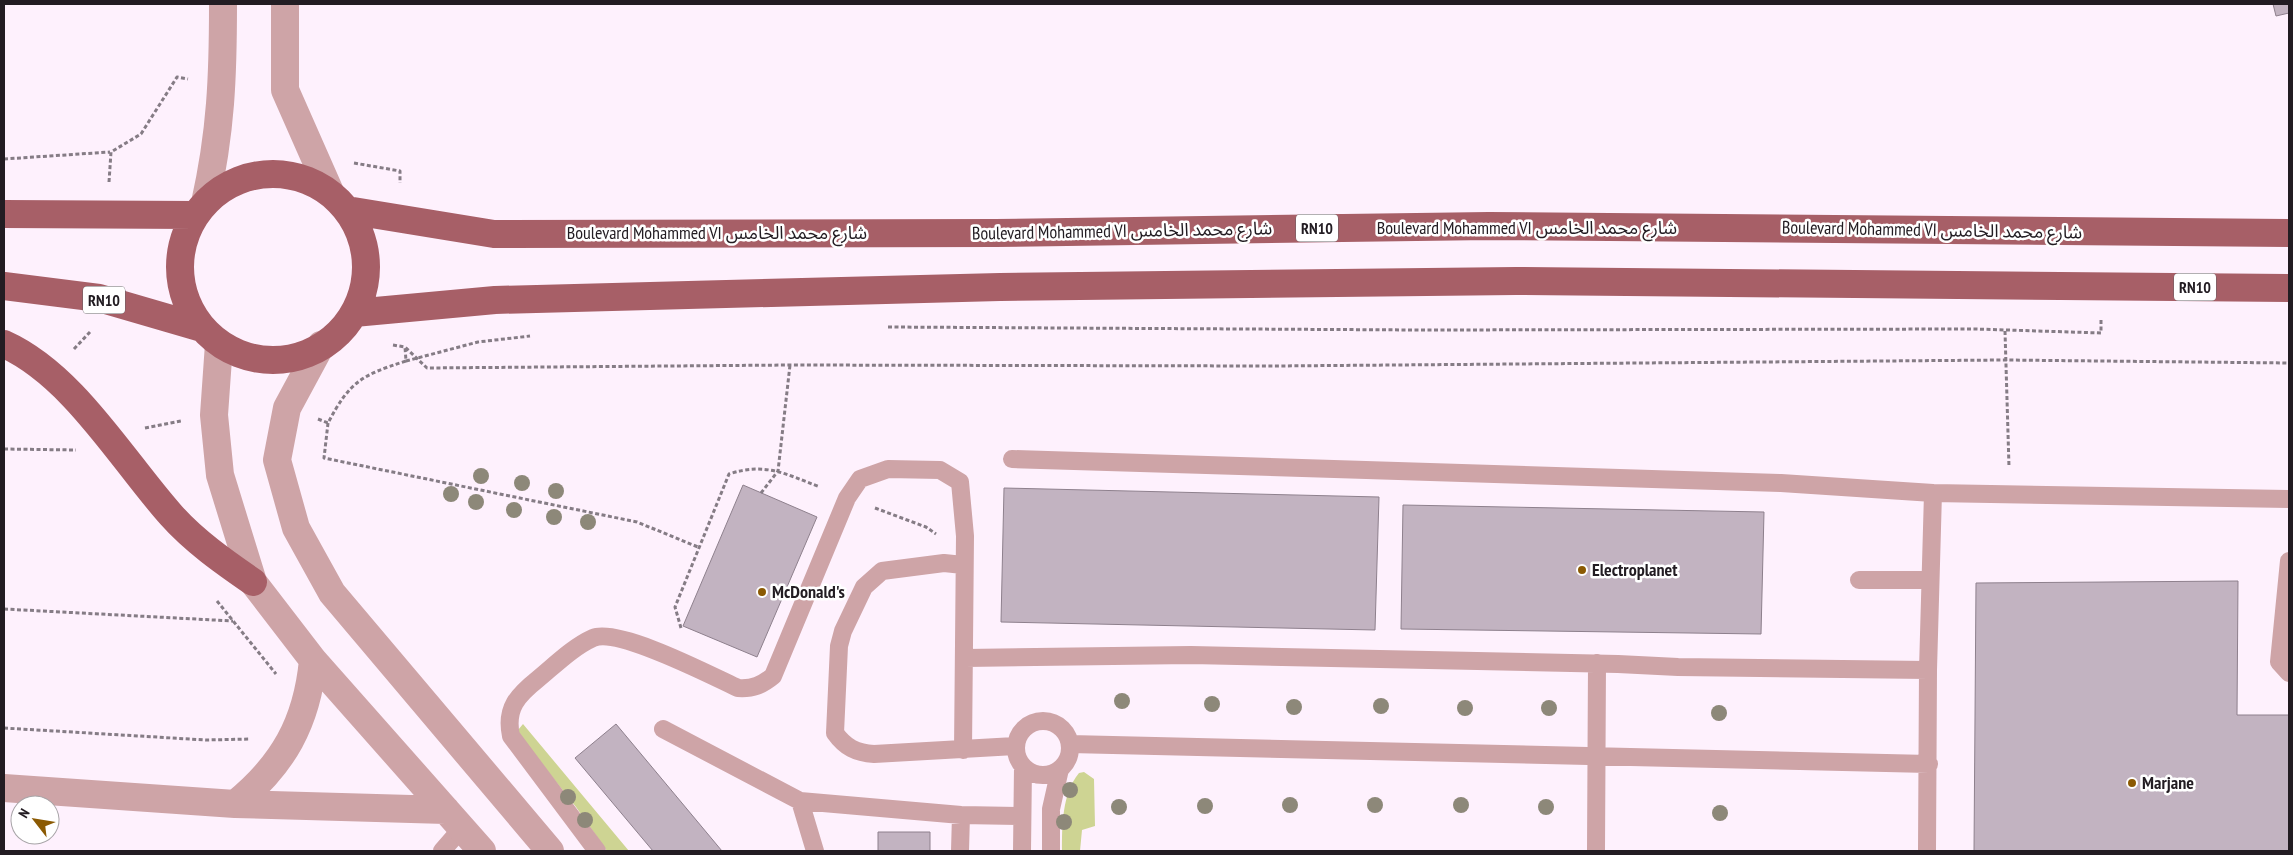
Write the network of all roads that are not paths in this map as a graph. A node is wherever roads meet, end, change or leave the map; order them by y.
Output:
1 (223, 4) edge
2 (285, 4) edge
3 (339, 201) junction
4 (200, 209) junction
5 (4, 214) edge
6 (2289, 233) edge
7 (4, 286) edge
8 (2289, 288) edge
9 (338, 330) junction
10 (211, 336) junction
11 (4, 344) edge
12 (1012, 459) dead end
13 (1933, 493) junction
14 (2289, 499) edge
15 (2289, 561) edge
16 (963, 565) junction
17 (1859, 580) dead end
18 (1930, 580) junction
19 (253, 582) junction
20 (2286, 623) edge
21 (965, 658) junction
22 (314, 660) junction
23 (1597, 663) junction
24 (1928, 670) junction
25 (2289, 673) edge
26 (663, 729) dead end
27 (1070, 744) junction
28 (1015, 746) junction
29 (962, 750) junction
30 (1595, 756) junction
31 (1929, 764) junction
32 (1023, 767) junction
33 (1060, 769) junction
34 (4, 788) edge
35 (800, 801) junction
36 (235, 804) junction
37 (961, 815) junction
38 (1022, 816) junction
39 (454, 819) junction
40 (442, 851) edge
41 (482, 851) edge
42 (550, 851) edge
43 (597, 851) edge
44 (815, 851) edge
45 (960, 851) edge
46 (1022, 851) edge
47 (1051, 851) edge
48 (1596, 851) edge
49 (1928, 851) edge

1 - 4 street
2 - 3 street
3 - 4 main road, RN10
3 - 6 main road, Boulevard Mohammed VI شارع محمد الخامس / RN10
3 - 9 main road
4 - 5 main road
4 - 10 main road, RN10
7 - 10 main road, RN10
8 - 9 main road, RN10
9 - 10 main road, RN10
9 - 42 street
10 - 19 street
11 - 19 main road
12 - 13 lane
13 - 14 lane
13 - 18 lane
15 - 20 lane
16 - 21 lane
16 - 29 lane
16 - 43 lane
17 - 18 lane
18 - 24 lane
19 - 22 street
20 - 25 lane
21 - 23 lane
21 - 29 lane
22 - 36 street
22 - 39 street
23 - 24 lane
23 - 30 lane
24 - 31 lane
26 - 35 lane
27 - 28 lane
27 - 30 lane
27 - 33 lane
28 - 29 lane
28 - 32 lane
30 - 31 lane
30 - 48 lane
31 - 49 lane
32 - 33 lane
32 - 38 lane
33 - 47 lane
34 - 36 street
35 - 37 lane
35 - 44 lane
36 - 39 street
37 - 38 lane
37 - 45 lane
38 - 46 lane
39 - 40 lane
39 - 41 street

